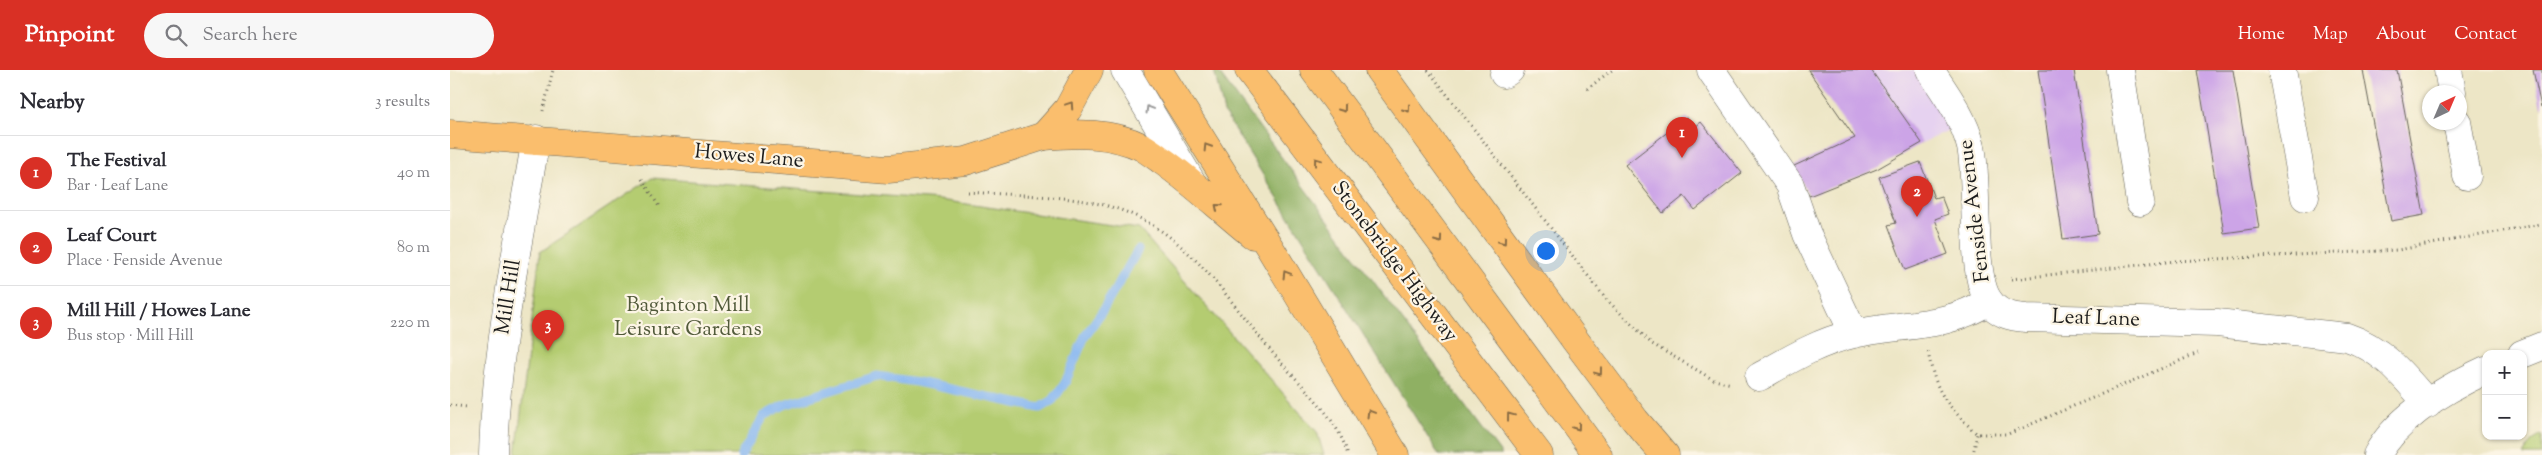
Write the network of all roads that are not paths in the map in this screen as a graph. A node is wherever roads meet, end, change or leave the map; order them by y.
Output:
1 (1089, 70) edge
2 (1125, 70) edge
3 (1158, 70) edge
4 (1249, 70) edge
5 (1314, 70) edge
6 (1379, 70) edge
7 (1711, 70) edge
8 (1930, 70) edge
9 (2120, 70) edge
10 (2282, 70) edge
11 (2448, 70) edge
12 (2451, 85) edge
13 (2458, 130) edge
14 (450, 134) edge
15 (1044, 136) junction
16 (536, 139) junction
17 (2467, 176) dead end
18 (1191, 182) junction
19 (2305, 197) dead end
20 (2140, 202) dead end
21 (1270, 248) junction
22 (1988, 301) junction
23 (1854, 334) junction
24 (2542, 346) edge
25 (2527, 352) edge
26 (2482, 372) edge
27 (1760, 377) road end
28 (2428, 404) junction
29 (492, 455) edge
30 (1395, 455) edge
31 (1539, 455) edge
32 (1598, 455) edge
33 (1665, 455) edge
34 (2376, 455) edge

15 -> 1 main road
18 -> 2 street
21 -> 3 main road
31 -> 4 main road, Stonebridge Highway
5 -> 32 main road
6 -> 33 main road
7 - 23 street
8 - 22 street, Fenside Avenue
9 - 20 street
10 - 19 street
11 - 12 street
13 - 17 street
14 - 16 main road, Howes Lane
15 - 16 main road, Howes Lane
15 - 18 main road, Howes Lane
16 - 29 street, Mill Hill
21 -> 18 main road, Howes Lane
30 -> 21 main road
22 - 23 street
22 - 28 street, Leaf Lane
23 - 27 street
24 - 25 street
26 - 28 street
28 - 34 street

